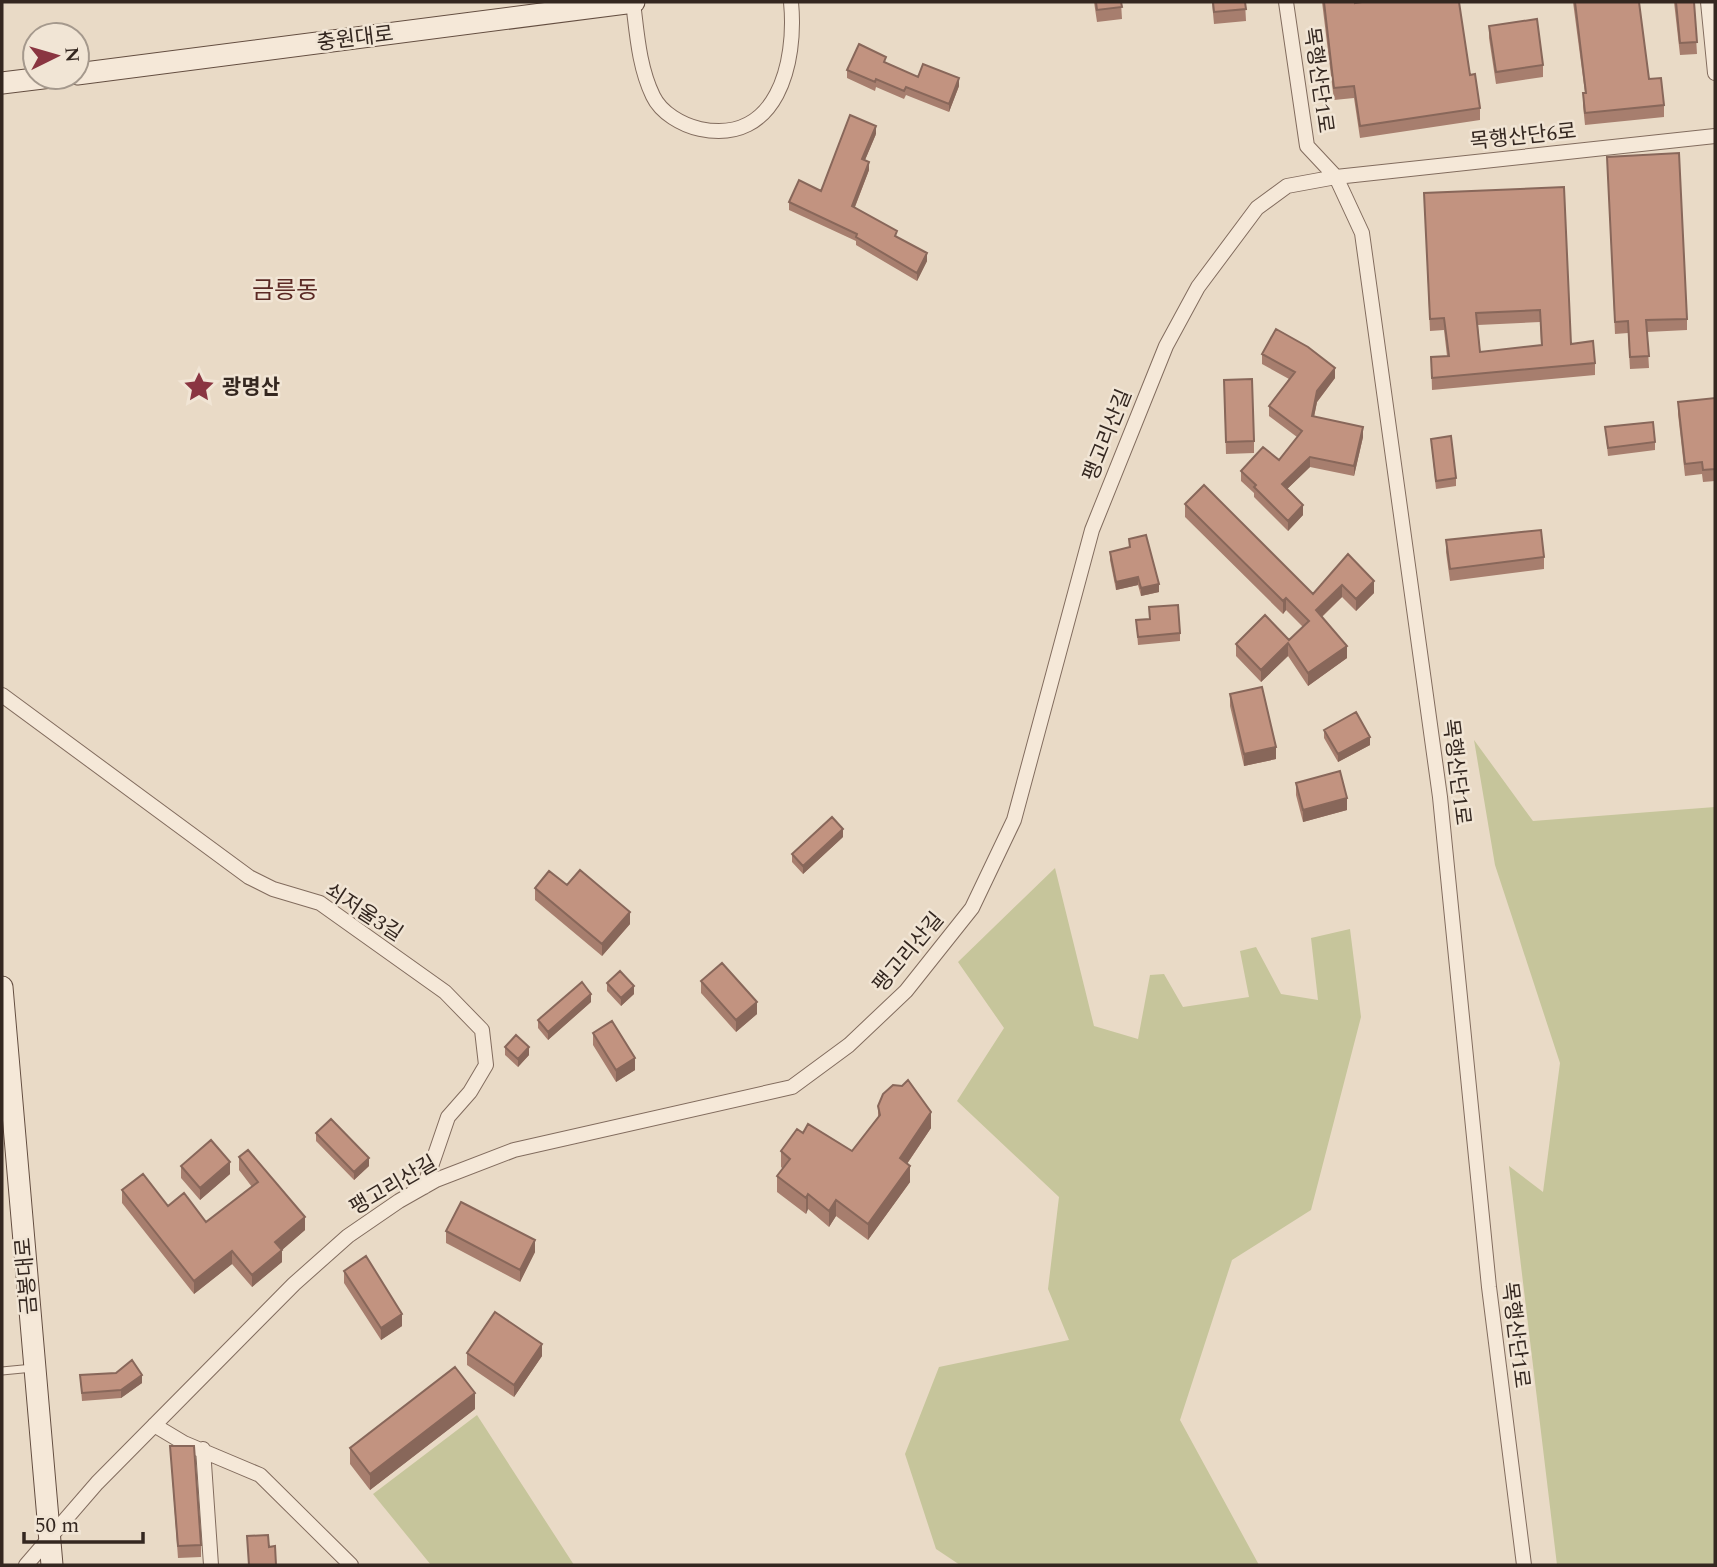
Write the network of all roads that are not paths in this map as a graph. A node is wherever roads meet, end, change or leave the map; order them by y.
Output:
1 (634, 2) edge
2 (1286, 2) edge
3 (1708, 2) edge
4 (791, 6) edge
5 (91, 72) edge
6 (1715, 73) edge
7 (21, 81) edge
8 (2, 83) edge
9 (1715, 136) edge
10 (1336, 177) junction
11 (2, 695) edge
12 (2, 1001) edge
13 (6, 1094) edge
14 (2, 1155) edge
15 (18, 1174) junction
16 (424, 1187) junction
17 (34, 1368) junction
18 (2, 1371) edge
19 (155, 1425) junction
20 (203, 1449) junction
21 (50, 1535) junction
22 (26, 1565) edge
23 (52, 1565) edge
24 (211, 1565) edge
25 (351, 1565) edge
26 (1524, 1565) edge

1 - 4 street
1 - 5 street, 충원대로
2 - 10 street, 목행산단1로
3 - 6 street
7 - 8 street
9 - 10 street, 목행산단6로
10 - 16 street, 팽고리산길
10 - 26 street, 목행산단1로
11 - 16 street, 쇠저울3길
12 - 13 street, 금봉대로
13 - 15 street, 금봉대로
14 - 15 street
15 - 17 street, 금봉대로
16 - 19 street, 팽고리산길
17 - 18 lane
17 - 21 street, 금봉대로
19 - 20 street
19 - 21 street, 팽고리산길
20 - 24 street
20 - 25 street
21 - 22 street, 팽고리산길
21 - 23 street, 금봉대로

